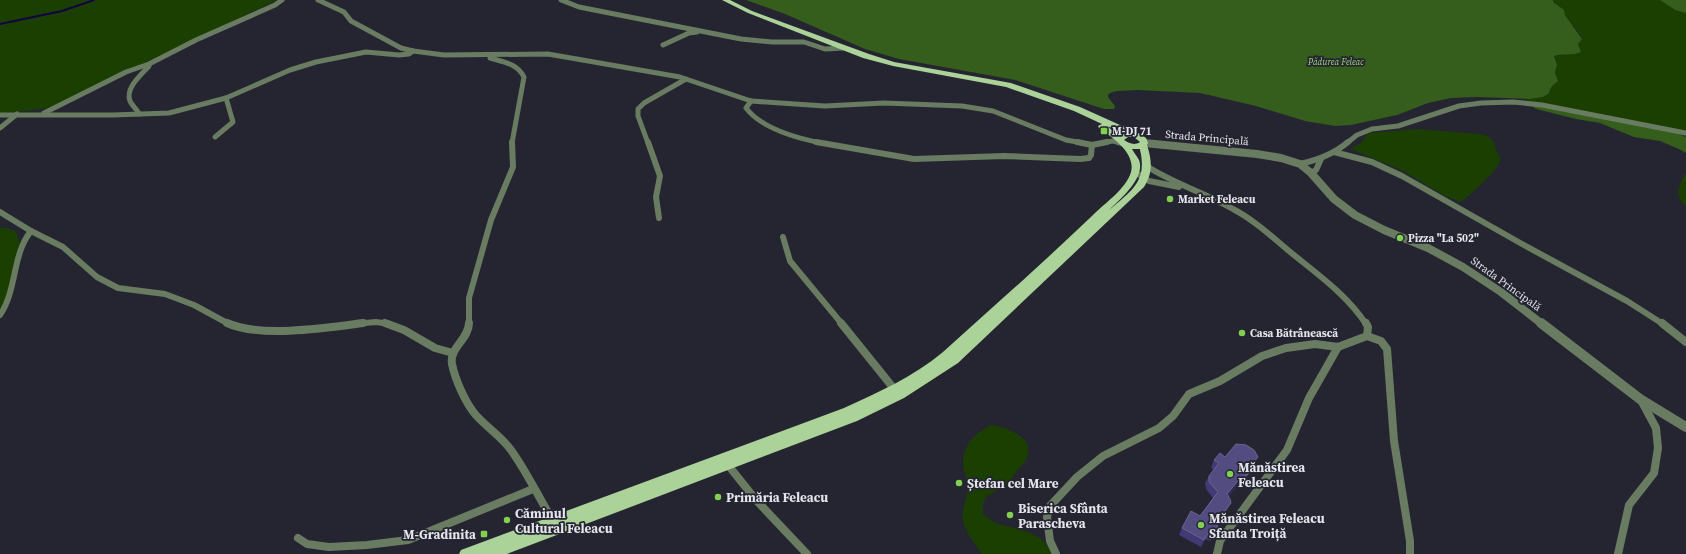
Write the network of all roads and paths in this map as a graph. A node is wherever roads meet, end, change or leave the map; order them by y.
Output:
1 (282, 0) edge
2 (318, 0) edge
3 (561, 0) edge
4 (725, 0) edge
5 (703, 31) junction
6 (663, 45) dead end
7 (844, 48) junction
8 (413, 51) junction
9 (480, 55) junction
10 (149, 64) junction
11 (686, 79) junction
12 (979, 80) junction
13 (226, 98) junction
14 (752, 101) junction
15 (17, 114) junction
16 (41, 114) junction
17 (139, 114) junction
18 (0, 115) edge
19 (0, 128) edge
20 (1686, 133) edge
21 (1133, 135) junction
22 (215, 137) dead end
23 (1122, 142) junction
24 (1143, 144) junction
25 (1092, 145) junction
26 (1334, 152) junction
27 (1321, 159) junction
28 (1300, 164) junction
29 (1148, 167) junction
30 (1135, 172) junction
31 (1311, 173) junction
32 (1145, 180) junction
33 (1182, 187) junction
34 (0, 212) edge
35 (659, 218) dead end
36 (31, 231) junction
37 (783, 237) dead end
38 (0, 315) edge
39 (1367, 336) junction
40 (1686, 342) edge
41 (1338, 347) junction
42 (453, 353) junction
43 (895, 390) junction
44 (1640, 399) junction
45 (1686, 427) edge
46 (728, 465) junction
47 (533, 489) junction
48 (552, 521) junction
49 (298, 538) dead end
50 (466, 554) edge
51 (491, 554) edge
52 (807, 554) edge
53 (1056, 554) edge
54 (1217, 554) edge
55 (1410, 554) edge
56 (1618, 554) edge

1 - 10 street
2 - 8 street
3 - 5 street
4 - 7 main road
5 - 6 street
5 - 7 street
7 - 12 main road
8 - 9 street
8 - 13 street
9 - 11 street
9 - 42 street
10 - 16 street
10 - 17 street
11 - 14 street
11 - 35 street
12 - 21 main road
12 - 23 main road
13 - 17 street
13 - 22 street
14 - 25 street
14 - 25 street
15 - 16 street
15 - 18 street
15 - 19 street
16 - 17 street
20 - 26 street
21 - 23 main road
21 - 24 main road
23 - 24 main road
23 - 25 street
23 - 30 main road
24 - 28 street, Strada Principală
24 - 29 main road
26 - 27 street
26 - 40 street
27 - 28 street
27 - 31 street
28 - 31 street, Strada Principală
29 - 32 main road
29 - 33 street
30 - 32 street
30 - 43 main road
31 - 44 street, Strada Principală
32 - 33 street
32 - 46 main road
33 - 39 street
34 - 36 street
36 - 38 street
36 - 42 street
37 - 43 street
39 - 41 street
39 - 55 street
41 - 53 street
41 - 54 street
42 - 47 street
43 - 48 main road
44 - 45 street, Strada Principală
44 - 56 street
46 - 51 main road
46 - 52 street
47 - 48 street
47 - 49 street
48 - 50 main road

